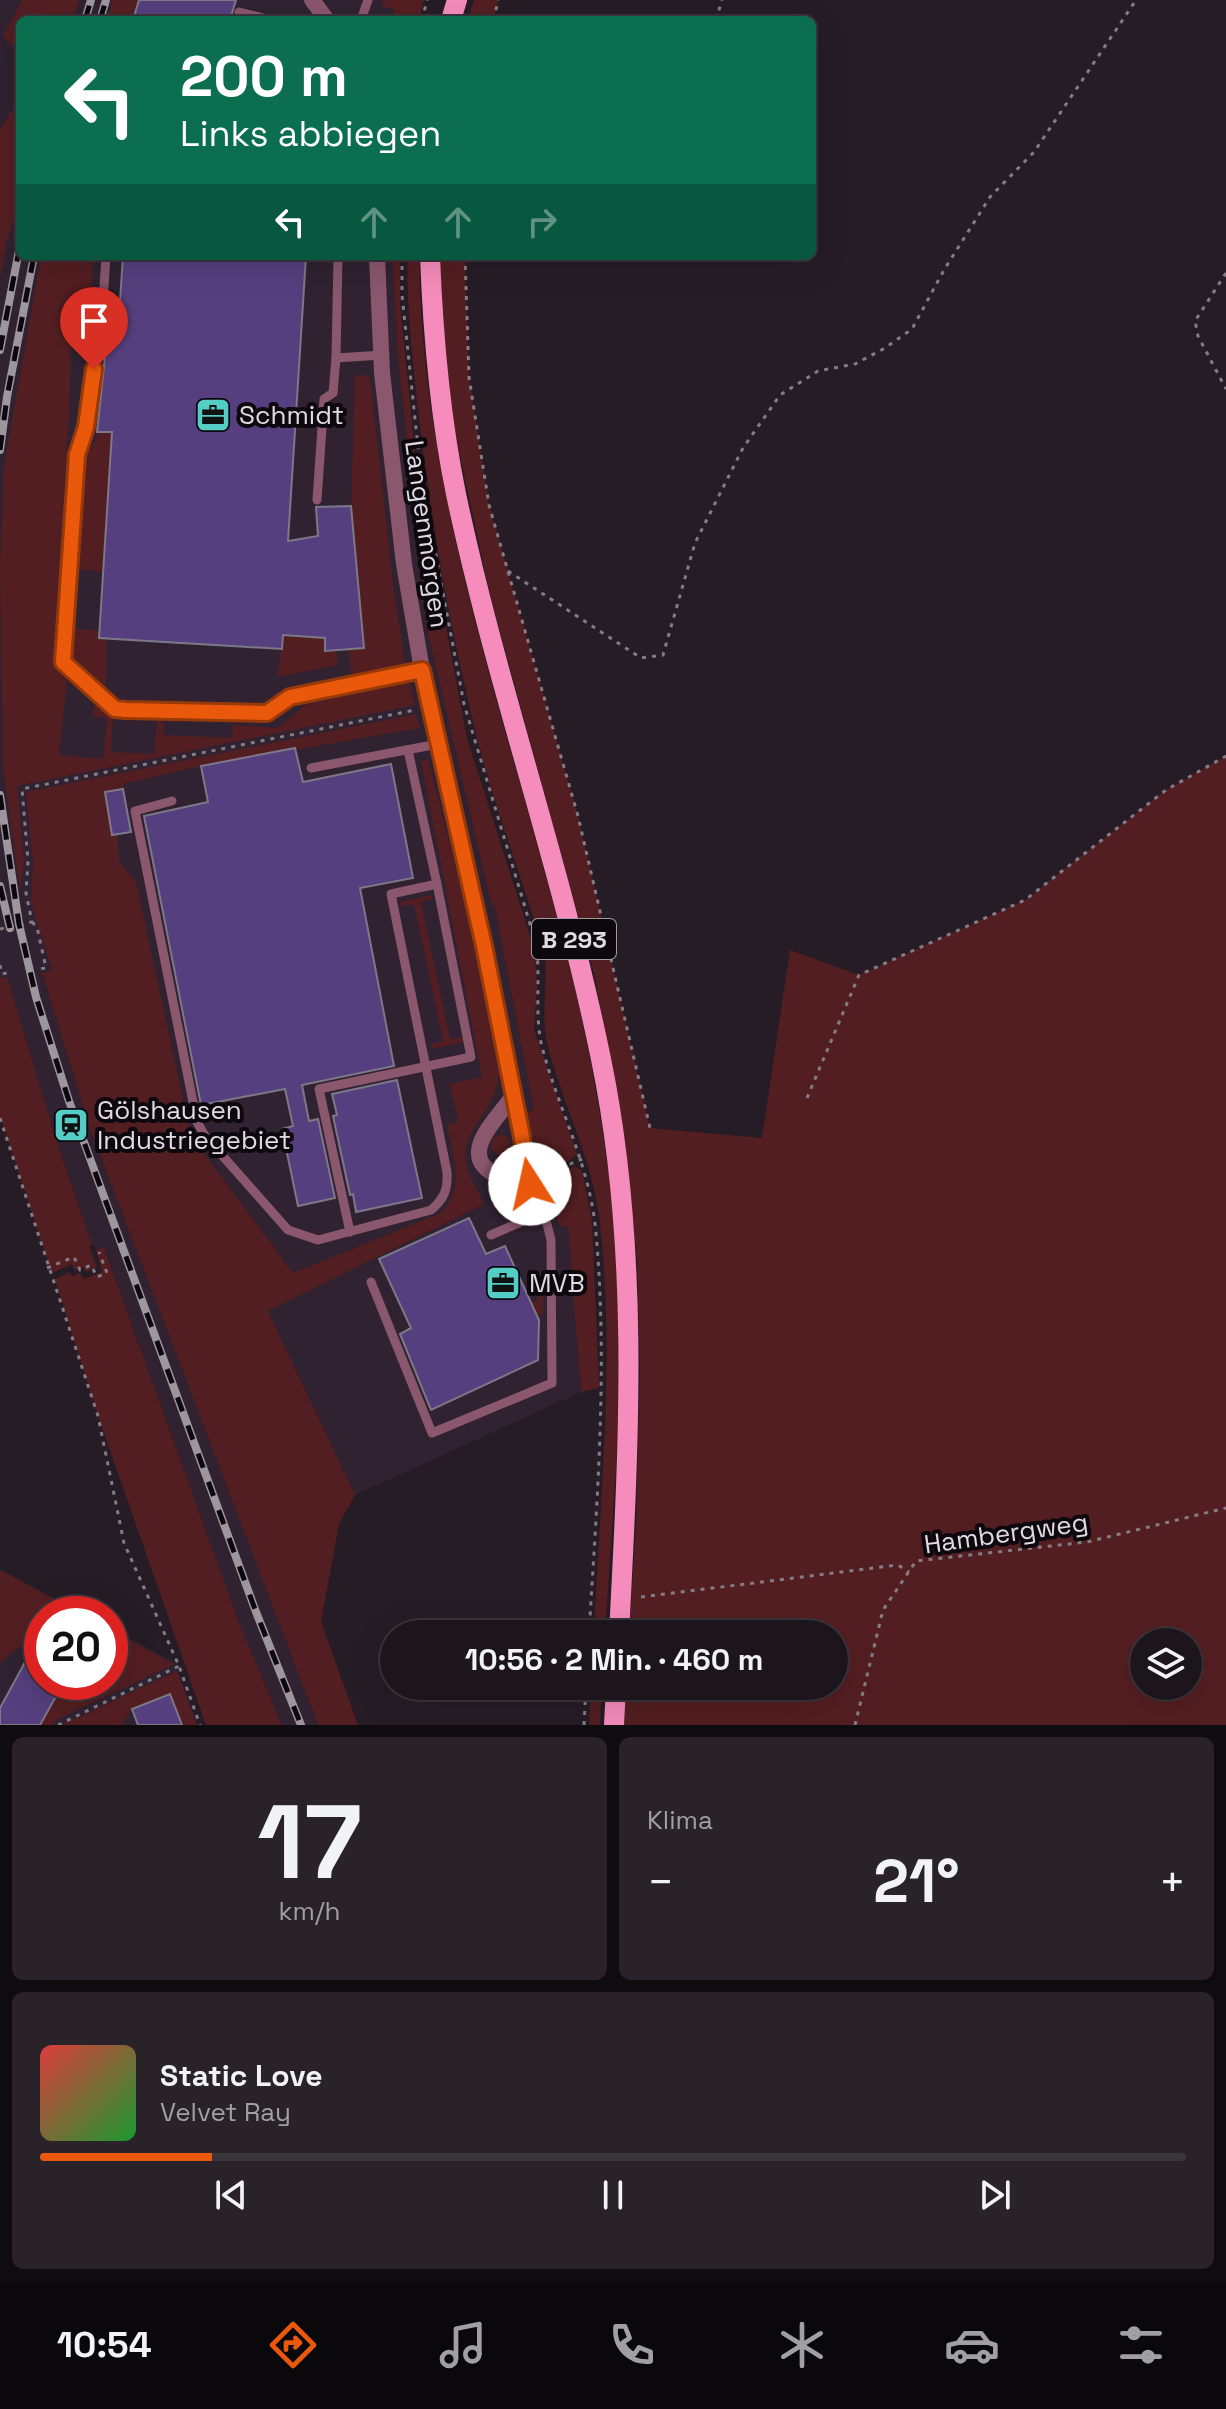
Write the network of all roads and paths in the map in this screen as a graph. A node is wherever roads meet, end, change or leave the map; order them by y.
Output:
1 (1136, 0) edge
2 (239, 12) dead end
3 (255, 16) edge
4 (106, 260) edge
5 (338, 260) edge
6 (377, 260) edge
7 (402, 260) edge
8 (430, 260) edge
9 (465, 260) edge
10 (1226, 273) edge
11 (382, 355) junction
12 (336, 358) junction
13 (1226, 389) edge
14 (317, 500) dead end
15 (508, 571) junction
16 (422, 670) junction
17 (430, 707) junction
18 (438, 744) junction
19 (408, 750) junction
20 (1226, 756) edge
21 (311, 768) dead end
22 (172, 801) dead end
23 (437, 884) junction
24 (32, 922) junction
25 (0, 929) edge
26 (0, 965) edge
27 (38, 969) dead end
28 (7, 973) dead end
29 (427, 1066) junction
30 (513, 1096) junction
31 (807, 1098) dead end
32 (0, 1118) edge
33 (650, 1128) dead end
34 (582, 1159) junction
35 (520, 1169) junction
36 (544, 1212) junction
37 (350, 1232) junction
38 (491, 1235) dead end
39 (99, 1252) dead end
40 (47, 1268) junction
41 (371, 1282) dead end
42 (1226, 1508) edge
43 (909, 1572) junction
44 (649, 1596) dead end
45 (590, 1620) edge
46 (620, 1620) edge
47 (179, 1666) junction
48 (585, 1700) edge
49 (615, 1700) edge
50 (58, 1725) edge
51 (200, 1725) edge
52 (584, 1725) edge
53 (614, 1725) edge
54 (855, 1725) edge

1 - 15 path
2 - 3 lane
4 - 16 lane
5 - 12 lane
6 - 11 street, Langenmorgen
7 - 34 path
8 - 46 main road, B 293
9 - 15 path
10 - 13 path
11 - 12 lane
11 - 16 street, Langenmorgen
12 - 14 lane
15 - 33 path
16 - 17 street, Langenmorgen
17 - 18 street, Langenmorgen
17 - 24 path
18 - 19 lane
18 - 30 street, Langenmorgen
19 - 21 lane
19 - 23 lane
20 - 31 path
22 - 37 lane
23 - 29 lane
23 - 29 lane
24 - 25 path
24 - 27 path
26 - 28 path
29 - 37 lane
29 - 37 lane
30 - 35 street, Langenmorgen
30 - 35 street
32 - 40 path
34 - 35 path
34 - 45 path
35 - 36 lane
36 - 38 lane
36 - 41 lane
39 - 40 path
40 - 47 path
42 - 43 path, Hambergweg
43 - 44 path
43 - 54 path, Hambergweg
47 - 50 path
47 - 51 path
48 - 52 path
49 - 53 main road

